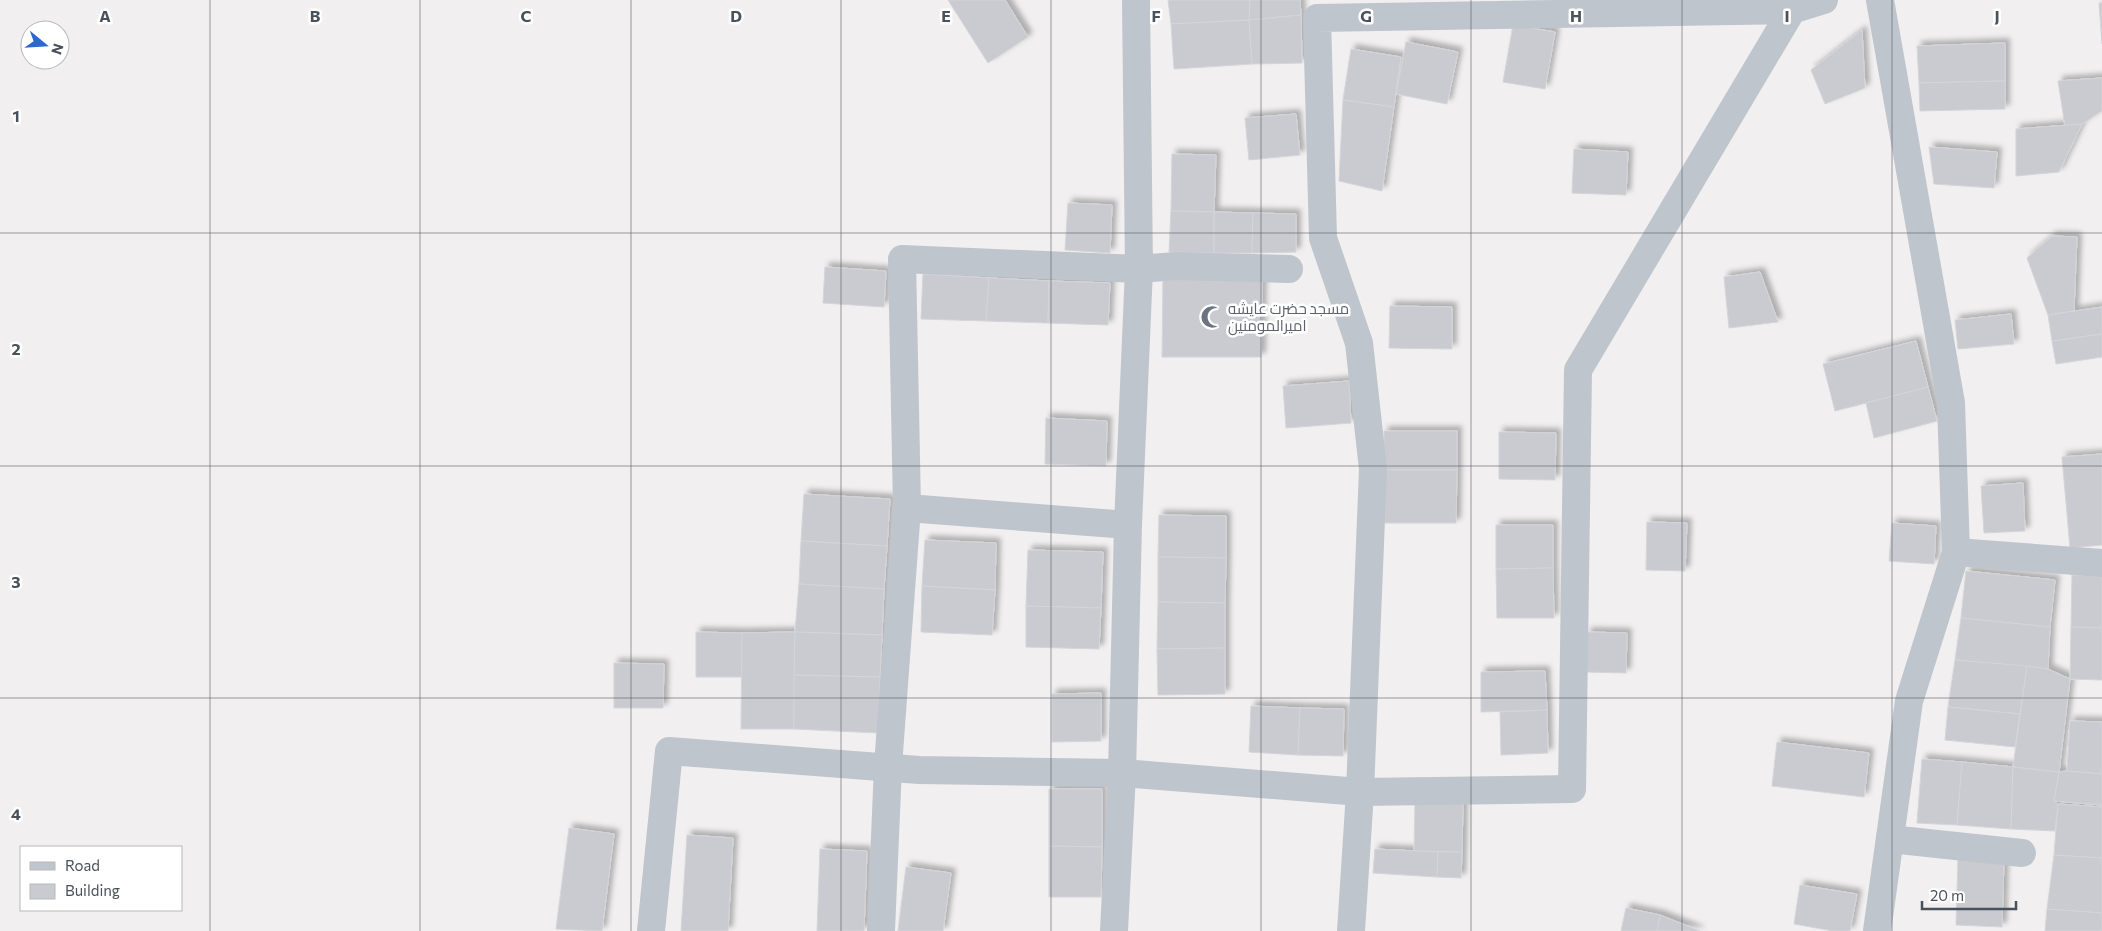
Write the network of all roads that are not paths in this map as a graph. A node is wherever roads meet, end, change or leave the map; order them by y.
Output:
1 (1136, 0) edge
2 (1824, 0) edge
3 (1880, 0) edge
4 (1793, 5) edge
5 (1317, 9) edge
6 (1289, 269) dead end
7 (1139, 270) junction
8 (907, 508) junction
9 (1128, 525) junction
10 (1956, 552) junction
11 (2102, 562) edge
12 (888, 766) junction
13 (1122, 773) junction
14 (1360, 792) junction
15 (1890, 839) junction
16 (2022, 853) dead end
17 (651, 931) edge
18 (880, 931) edge
19 (1114, 931) edge
20 (1351, 931) edge
21 (1877, 931) edge

1 - 7 street
2 - 4 street
3 - 10 street
4 - 5 street
4 - 14 street
5 - 14 street
6 - 7 street
7 - 8 street
7 - 9 street
8 - 9 street
8 - 12 street
9 - 13 street
10 - 11 street
10 - 15 street
12 - 13 street
12 - 17 street
12 - 18 street
13 - 14 street
13 - 19 street
14 - 20 street
15 - 16 street
15 - 21 street

